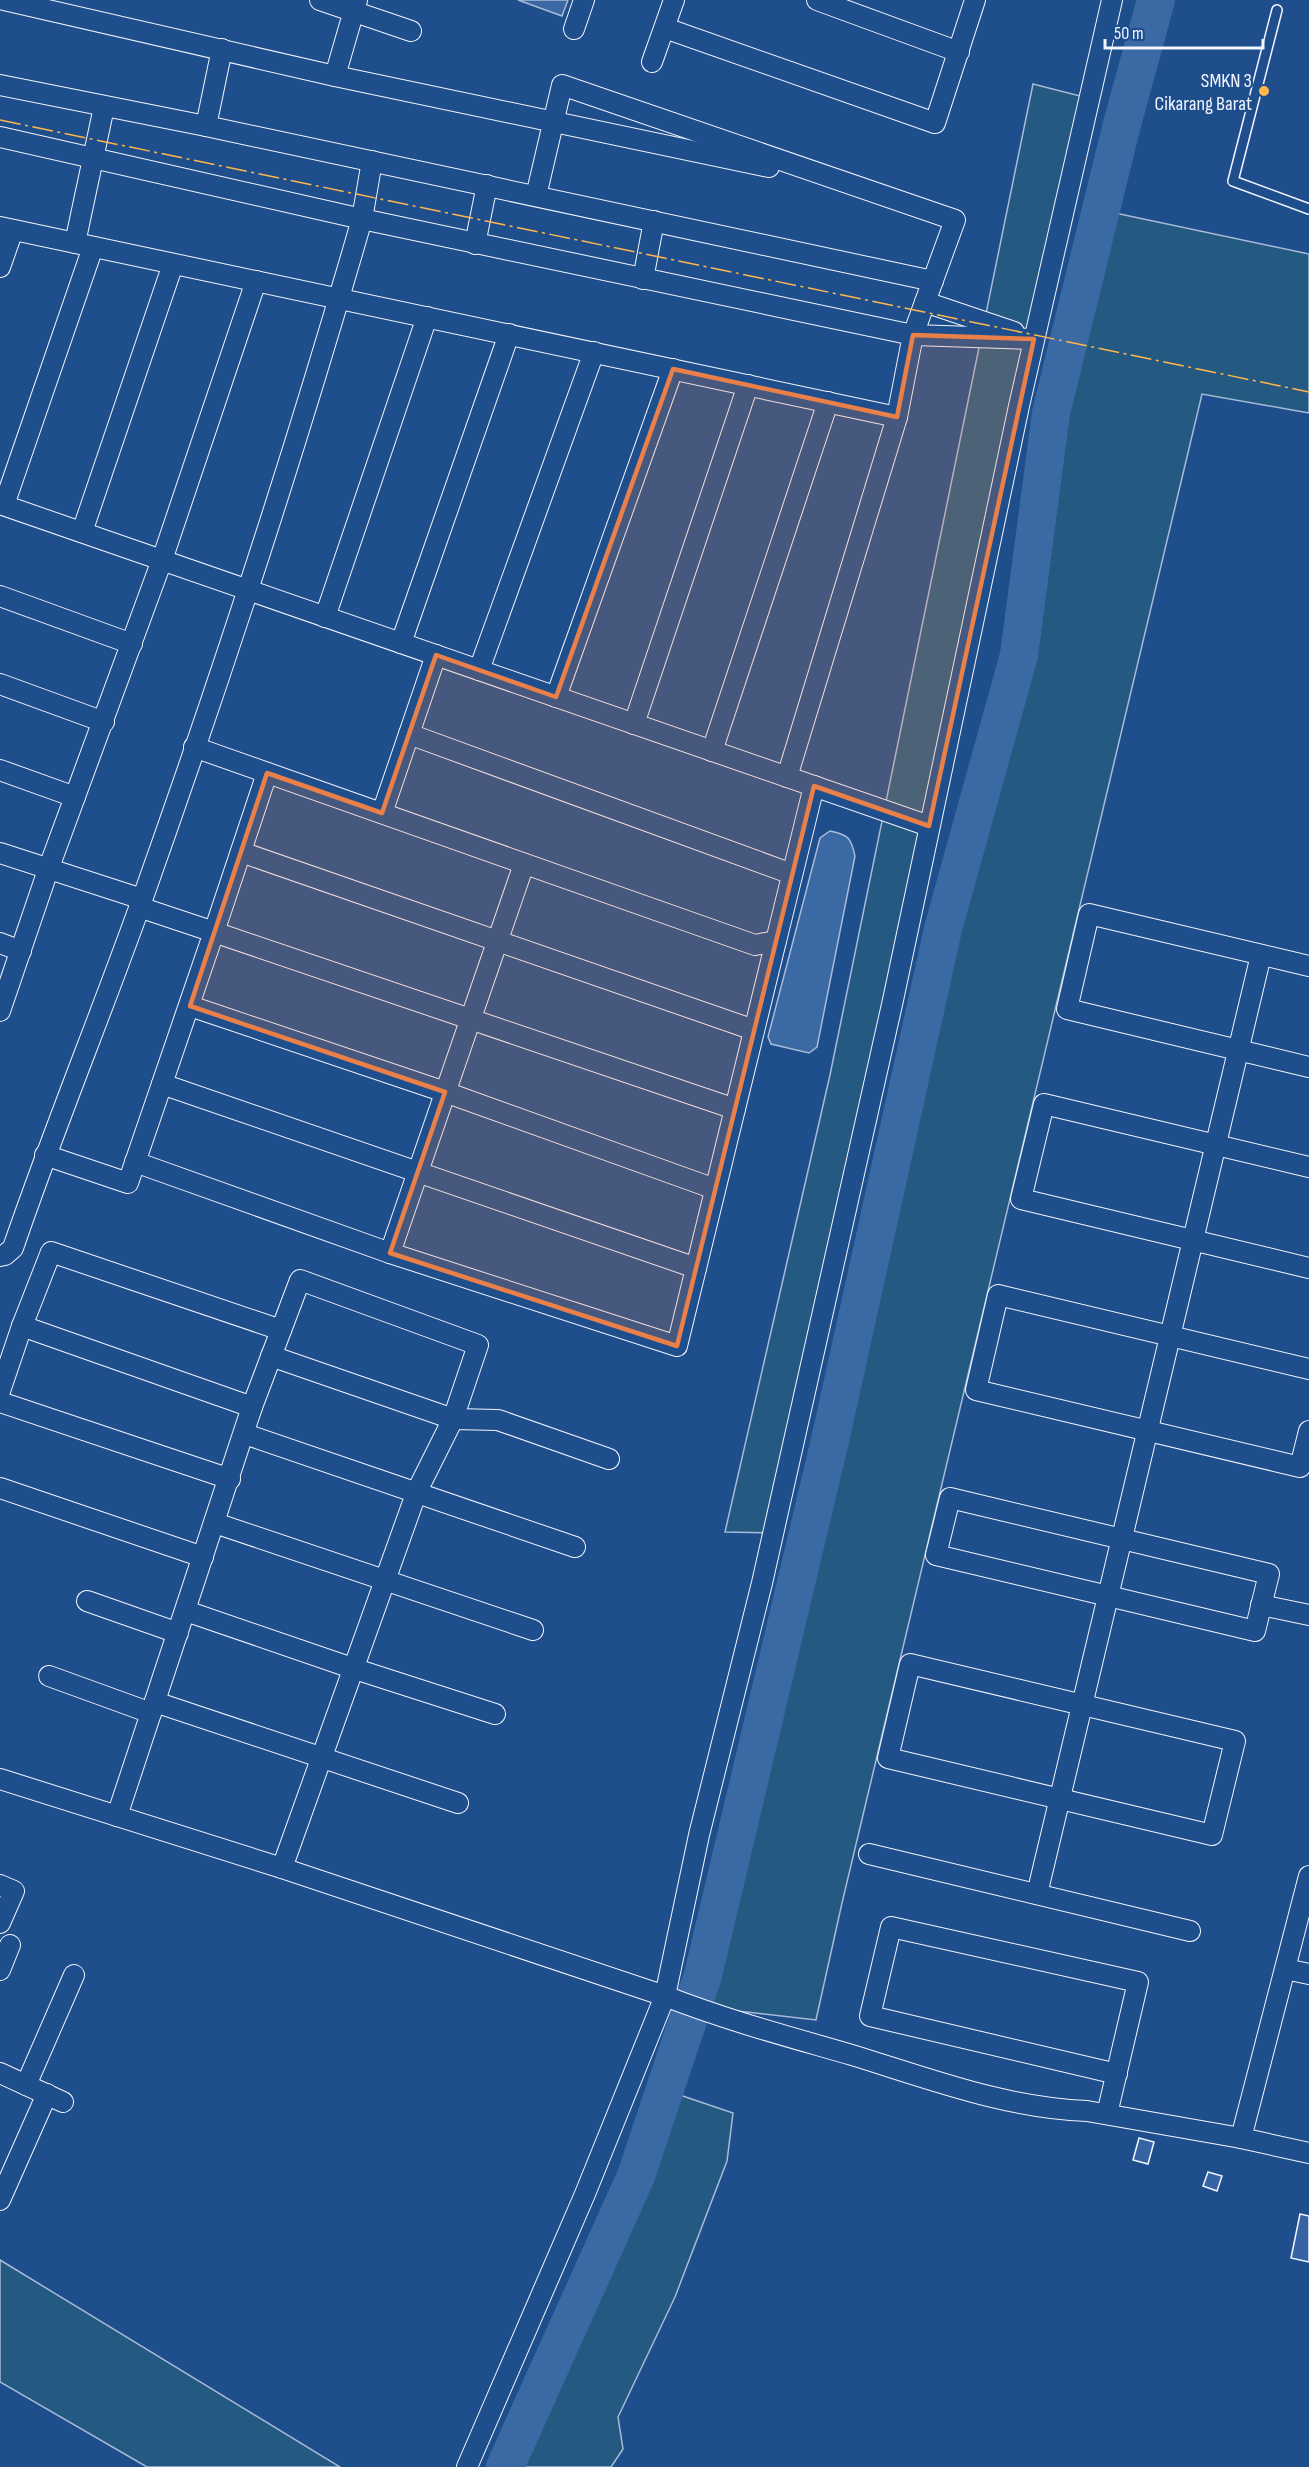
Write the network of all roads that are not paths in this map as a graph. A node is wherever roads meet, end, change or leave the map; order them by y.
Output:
1 (4, 0) edge
2 (320, 0) edge
3 (584, 0) edge
4 (674, 0) edge
5 (817, 0) edge
6 (975, 0) edge
7 (1112, 0) edge
8 (355, 5) edge
9 (1277, 9) dead end
10 (664, 28) junction
11 (574, 29) dead end
12 (411, 31) dead end
13 (222, 50) junction
14 (958, 51) junction
15 (652, 62) dead end
16 (335, 76) junction
17 (0, 85) edge
18 (104, 107) junction
19 (554, 122) junction
20 (206, 126) junction
21 (0, 137) edge
22 (93, 158) junction
23 (372, 161) junction
24 (487, 185) junction
25 (855, 186) junction
26 (537, 196) junction
27 (1309, 209) edge
28 (362, 219) junction
29 (654, 221) junction
30 (6, 229) edge
31 (475, 243) junction
32 (84, 245) junction
33 (173, 264) junction
34 (0, 267) edge
35 (643, 279) junction
36 (256, 281) junction
37 (933, 282) junction
38 (339, 298) junction
39 (925, 302) junction
40 (427, 317) junction
41 (509, 334) junction
42 (913, 335) junction
43 (1034, 339) junction
44 (594, 352) junction
45 (673, 369) junction
46 (748, 385) junction
47 (828, 402) junction
48 (897, 417) junction
49 (2, 505) edge
50 (81, 532) junction
51 (162, 560) junction
52 (249, 590) junction
53 (0, 596) edge
54 (326, 617) junction
55 (401, 643) junction
56 (132, 644) junction
57 (436, 655) junction
58 (479, 670) junction
59 (0, 684) edge
60 (556, 697) junction
61 (104, 722) junction
62 (634, 724) junction
63 (409, 734) junction
64 (194, 747) junction
65 (712, 751) junction
66 (0, 770) edge
67 (267, 773) junction
68 (787, 777) junction
69 (814, 786) junction
70 (75, 797) junction
71 (382, 813) junction
72 (929, 826) junction
73 (241, 852) junction
74 (0, 853) edge
75 (524, 864) junction
76 (48, 870) junction
77 (792, 874) junction
78 (141, 903) junction
79 (214, 932) junction
80 (776, 941) junction
81 (497, 942) junction
82 (0, 943) edge
83 (21, 951) junction
84 (1261, 955) junction
85 (1309, 966) edge
86 (190, 1006) junction
87 (0, 1011) edge
88 (470, 1019) junction
89 (754, 1030) junction
90 (1239, 1050) junction
91 (1309, 1067) edge
92 (162, 1084) junction
93 (445, 1092) junction
94 (735, 1108) junction
95 (1216, 1145) junction
96 (45, 1155) junction
97 (135, 1162) junction
98 (1309, 1167) edge
99 (417, 1173) junction
100 (715, 1189) junction
101 (1193, 1240) junction
102 (390, 1252) junction
103 (0, 1256) edge
104 (696, 1268) junction
105 (1309, 1268) edge
106 (22, 1326) junction
107 (281, 1330) junction
108 (1170, 1336) junction
109 (271, 1356) junction
110 (1309, 1369) edge
111 (0, 1391) edge
112 (0, 1402) edge
113 (252, 1407) junction
114 (453, 1419) junction
115 (1148, 1431) junction
116 (1309, 1431) edge
117 (245, 1434) junction
118 (609, 1459) dead end
119 (230, 1479) junction
120 (0, 1488) edge
121 (417, 1491) junction
122 (215, 1523) junction
123 (1122, 1539) junction
124 (575, 1546) dead end
125 (203, 1557) junction
126 (384, 1581) junction
127 (1108, 1596) junction
128 (87, 1601) dead end
129 (1261, 1605) junction
130 (186, 1611) junction
131 (1309, 1616) edge
132 (533, 1630) dead end
133 (178, 1633) junction
134 (352, 1668) junction
135 (50, 1676) dead end
136 (1082, 1705) junction
137 (153, 1707) junction
138 (495, 1714) dead end
139 (322, 1756) junction
140 (0, 1779) edge
141 (1059, 1799) junction
142 (458, 1803) dead end
143 (117, 1816) junction
144 (869, 1854) dead end
145 (282, 1869) junction
146 (1309, 1876) edge
147 (0, 1885) edge
148 (1037, 1894) junction
149 (0, 1923) edge
150 (1190, 1930) dead end
151 (10, 1945) dead end
152 (1285, 1969) junction
153 (0, 1970) edge
154 (1309, 1974) edge
155 (74, 1975) dead end
156 (670, 1998) junction
157 (0, 2073) edge
158 (1117, 2074) junction
159 (26, 2085) junction
160 (1107, 2114) junction
161 (1241, 2138) junction
162 (1309, 2153) edge
163 (0, 2200) edge
164 (467, 2467) edge

1 - 13 street
2 - 8 street
3 - 11 street
4 - 10 street
5 - 14 street
6 - 14 street
7 - 43 street
8 - 12 street
8 - 16 street
9 - 27 lane
10 - 14 street
10 - 15 street
13 - 16 street
13 - 20 street
16 - 19 street
17 - 18 street
18 - 20 street
18 - 22 street
19 - 25 street
19 - 25 street
19 - 26 street
20 - 23 street
21 - 22 street
22 - 28 street
22 - 32 street
23 - 24 street
23 - 28 street
24 - 26 street
24 - 31 street
25 - 37 street
26 - 29 street
28 - 31 street
28 - 38 street
29 - 35 street
29 - 37 street
30 - 32 street
30 - 34 street
31 - 35 street
32 - 33 street
32 - 49 street
33 - 36 street
33 - 50 street
35 - 42 street
36 - 38 street
36 - 51 street
37 - 39 street
38 - 40 street
38 - 52 street
39 - 42 street
39 - 43 street
40 - 41 street
40 - 54 street
41 - 44 street
41 - 55 street
42 - 43 street
42 - 48 street
43 - 72 street
44 - 45 street
44 - 58 street
45 - 46 street
45 - 60 street
46 - 47 street
46 - 62 street
47 - 48 street
47 - 65 street
48 - 68 street
49 - 50 street
50 - 51 street
51 - 52 street
51 - 56 street
52 - 54 street
52 - 64 street
53 - 56 street
54 - 55 street
55 - 57 street
56 - 61 street
57 - 58 street
57 - 63 street
58 - 60 street
59 - 61 street
60 - 62 street
61 - 70 street
62 - 65 street
63 - 71 street
63 - 77 street
64 - 67 street
64 - 78 street
65 - 68 street
66 - 70 street
67 - 71 street
67 - 73 street
68 - 69 street
69 - 72 street
69 - 77 street
70 - 76 street
71 - 75 street
72 - 156 street
73 - 79 street
73 - 81 street
74 - 76 street
75 - 80 street
75 - 81 street
76 - 78 street
76 - 83 street
77 - 80 street
78 - 79 street
78 - 96 street
79 - 86 street
79 - 88 street
80 - 89 street
81 - 88 street
81 - 89 street
82 - 83 street
83 - 87 street
84 - 85 street
84 - 90 street
84 - 90 street
86 - 92 street
86 - 93 street
88 - 93 street
88 - 94 street
89 - 94 street
90 - 91 street
90 - 95 street
92 - 97 street
92 - 99 street
93 - 99 street
93 - 100 street
94 - 100 street
95 - 98 street
95 - 101 street
95 - 101 street
96 - 97 street
96 - 103 street
97 - 102 street
99 - 102 street
99 - 104 street
100 - 104 street
101 - 105 street
101 - 108 street
102 - 104 street
106 - 107 street
106 - 111 street
106 - 113 street
107 - 109 street
107 - 114 street
108 - 110 street
108 - 115 street
108 - 115 street
109 - 113 street
109 - 114 street
112 - 119 street
113 - 117 street
114 - 118 street
114 - 121 street
115 - 116 street
115 - 123 street
117 - 119 street
117 - 121 street
119 - 122 street
120 - 125 street
121 - 124 street
121 - 126 street
122 - 125 street
122 - 126 street
123 - 127 street
123 - 127 street
123 - 129 street
125 - 130 street
126 - 132 street
126 - 134 street
127 - 129 street
127 - 136 street
128 - 133 street
129 - 131 street
130 - 133 street
130 - 134 street
133 - 137 street
134 - 138 street
134 - 139 street
135 - 137 street
136 - 141 street
136 - 141 street
136 - 141 street
137 - 139 street
137 - 143 street
139 - 142 street
139 - 145 street
140 - 143 street
141 - 148 street
143 - 145 street
144 - 148 street
145 - 156 street
146 - 152 street
147 - 149 street
148 - 150 street
151 - 153 street
152 - 154 street
152 - 161 street
155 - 159 street
156 - 160 street
156 - 164 street
157 - 159 street
158 - 158 street
158 - 160 street
159 - 163 street
160 - 161 street
161 - 162 street

